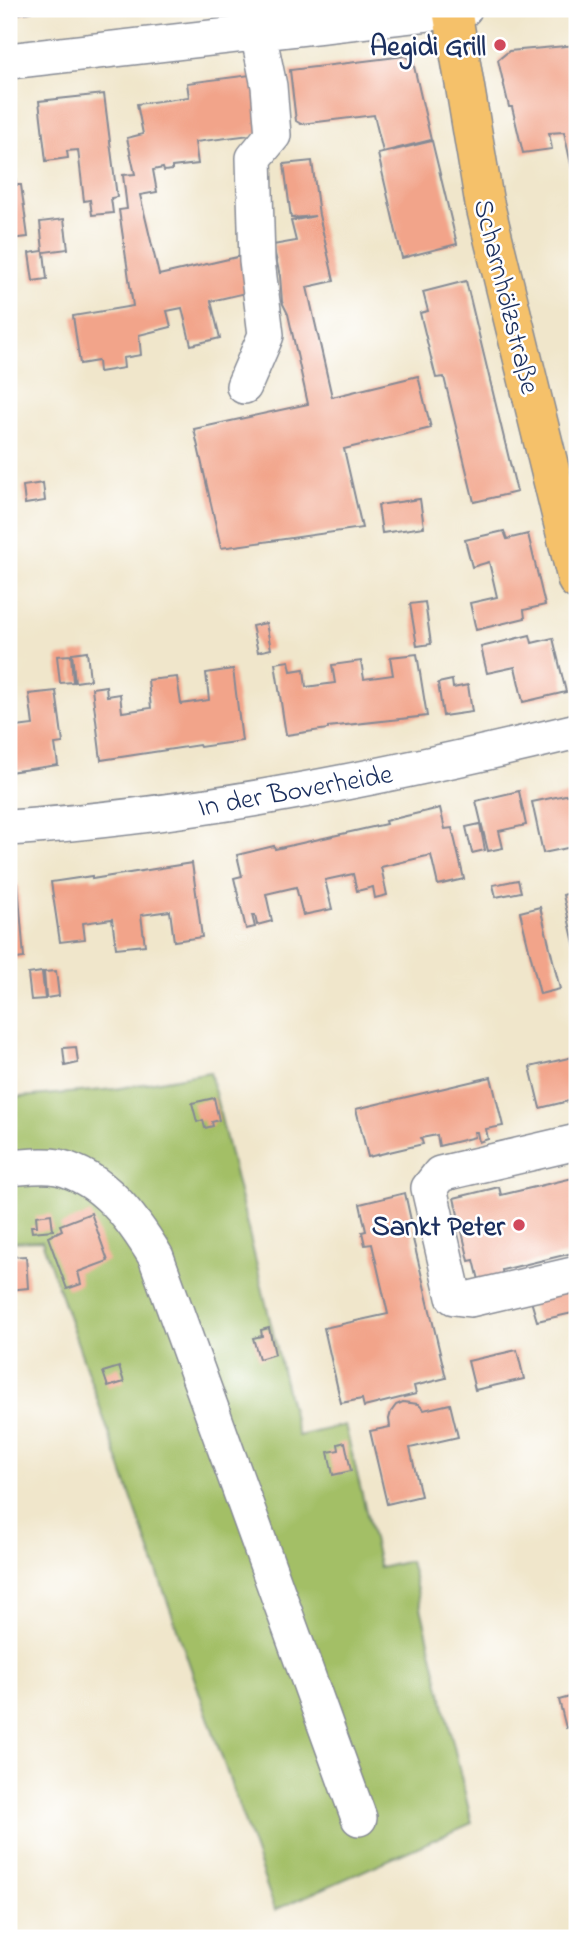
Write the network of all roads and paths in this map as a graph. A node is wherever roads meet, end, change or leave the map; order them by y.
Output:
1 (456, 9) edge
2 (258, 33) junction
3 (9, 61) edge
4 (244, 386) dead end
5 (577, 580) edge
6 (577, 731) edge
7 (9, 828) edge
8 (577, 1142) edge
9 (9, 1168) edge
10 (577, 1274) edge
11 (359, 1818) dead end

1 - 2 street
1 - 5 main road, Scharnhölzstraße
2 - 3 street
2 - 4 street
6 - 7 street, In der Boverheide
8 - 10 street
9 - 11 street

